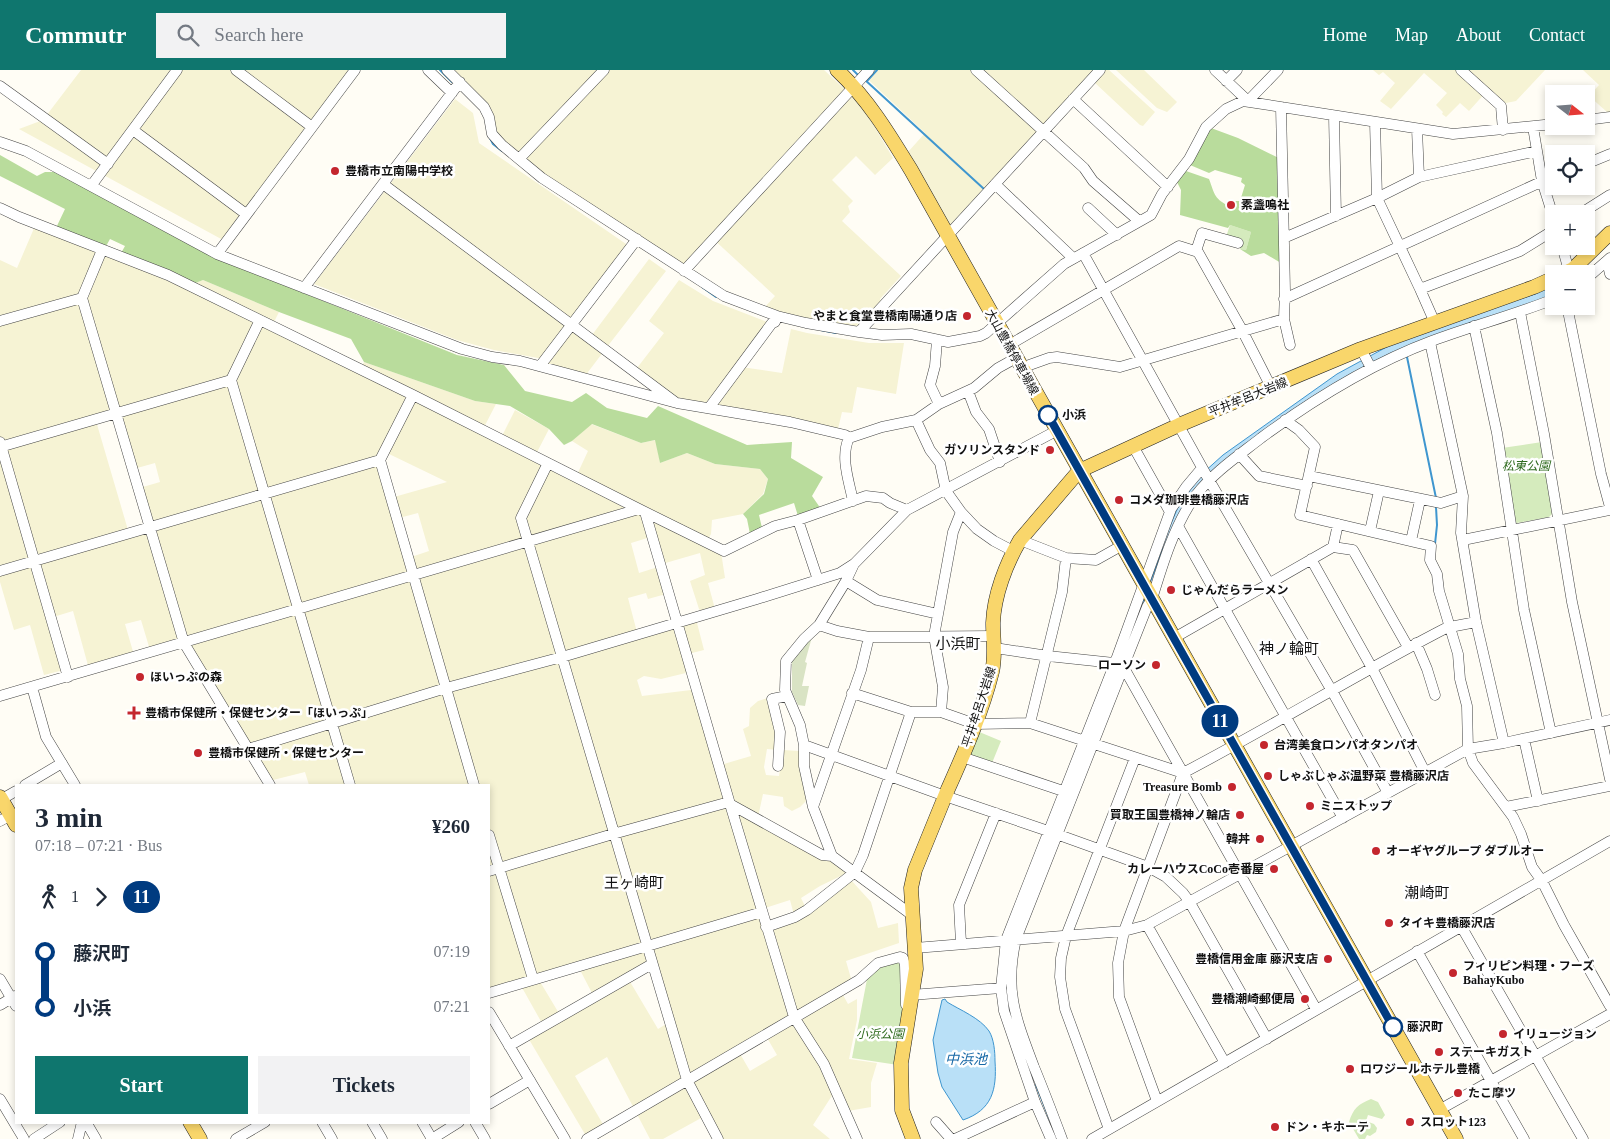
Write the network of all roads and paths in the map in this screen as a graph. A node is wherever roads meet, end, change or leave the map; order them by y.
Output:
1 (177, 70) edge
2 (236, 70) edge
3 (355, 70) edge
4 (428, 70) edge
5 (447, 70) edge
6 (604, 70) edge
7 (837, 70) edge
8 (976, 70) edge
9 (1100, 70) edge
10 (1215, 70) edge
11 (1237, 70) edge
12 (1278, 70) edge
13 (1461, 70) edge
14 (862, 77) edge
15 (1226, 81) junction
16 (0, 86) edge
17 (455, 88) junction
18 (1073, 99) junction
19 (1248, 101) junction
20 (1281, 107) junction
21 (1334, 116) junction
22 (1610, 116) edge
23 (1595, 118) edge
24 (1375, 122) junction
25 (1545, 125) edge
26 (312, 127) junction
27 (1533, 127) junction
28 (1417, 129) junction
29 (133, 130) junction
30 (1502, 130) junction
31 (1043, 131) junction
32 (0, 142) edge
33 (1537, 151) junction
34 (1610, 154) edge
35 (519, 160) junction
36 (1595, 160) edge
37 (108, 164) junction
38 (1418, 177) junction
39 (1545, 180) edge
40 (1542, 181) junction
41 (383, 184) junction
42 (994, 184) junction
43 (91, 186) junction
44 (1168, 187) junction
45 (1610, 195) edge
46 (1377, 198) junction
47 (1550, 205) edge
48 (1594, 205) edge
49 (0, 208) edge
50 (1088, 208) dead end
51 (246, 214) junction
52 (1336, 216) junction
53 (0, 217) edge
54 (19, 218) junction
55 (1139, 221) junction
56 (1610, 233) edge
57 (947, 235) junction
58 (1117, 235) junction
59 (1545, 236) edge
60 (1284, 238) junction
61 (635, 242) junction
62 (1238, 244) dead end
63 (1400, 245) junction
64 (102, 250) junction
65 (1196, 251) junction
66 (1084, 253) junction
67 (217, 254) junction
68 (1074, 258) junction
69 (1608, 259) edge
70 (1577, 265) edge
71 (684, 271) junction
72 (1595, 271) edge
73 (1610, 274) edge
74 (1545, 282) edge
75 (304, 288) junction
76 (1104, 289) junction
77 (1420, 289) junction
78 (82, 298) junction
79 (1284, 299) junction
80 (1545, 302) edge
81 (1520, 312) junction
82 (1569, 315) edge
83 (776, 319) junction
84 (1284, 319) junction
85 (260, 320) junction
86 (0, 321) edge
87 (1434, 322) junction
88 (996, 323) junction
89 (572, 325) junction
90 (1474, 326) junction
91 (1242, 330) junction
92 (859, 332) junction
93 (936, 340) junction
94 (1430, 342) junction
95 (1009, 344) junction
96 (1290, 345) dead end
97 (1363, 353) junction
98 (1143, 360) junction
99 (1019, 363) junction
100 (540, 366) junction
101 (1371, 368) junction
102 (231, 380) junction
103 (1271, 387) junction
104 (968, 391) junction
105 (413, 395) junction
106 (677, 403) junction
107 (938, 404) junction
108 (709, 408) junction
109 (117, 412) junction
110 (916, 420) junction
111 (1285, 420) junction
112 (1179, 425) junction
113 (1056, 431) junction
114 (849, 438) junction
115 (0, 445) edge
116 (1133, 446) junction
117 (1239, 454) junction
118 (380, 460) junction
119 (1000, 462) junction
120 (548, 463) junction
121 (1202, 468) junction
122 (1079, 471) junction
123 (1606, 473) edge
124 (1209, 480) junction
125 (1308, 481) junction
126 (946, 491) junction
127 (1379, 491) junction
128 (265, 493) junction
129 (1463, 496) junction
130 (1420, 500) junction
131 (853, 501) junction
132 (1610, 509) edge
133 (907, 510) junction
134 (642, 511) junction
135 (961, 512) junction
136 (1170, 512) junction
137 (798, 520) junction
138 (1558, 520) junction
139 (1338, 524) junction
140 (1178, 526) junction
141 (150, 528) junction
142 (1513, 530) junction
143 (1370, 531) junction
144 (1463, 540) junction
145 (528, 541) junction
146 (1411, 541) junction
147 (1017, 546) junction
148 (1121, 546) junction
149 (1332, 547) junction
150 (1066, 558) junction
151 (1310, 559) junction
152 (35, 561) junction
153 (854, 564) junction
154 (0, 571) edge
155 (414, 575) junction
156 (818, 580) junction
157 (846, 581) junction
158 (1269, 583) junction
159 (1147, 591) junction
160 (1225, 608) junction
161 (298, 609) junction
162 (938, 614) junction
163 (1476, 622) junction
164 (677, 623) junction
165 (819, 625) junction
166 (1450, 626) junction
167 (934, 636) junction
168 (870, 637) junction
169 (1174, 638) junction
170 (994, 642) junction
171 (184, 643) junction
172 (1412, 645) junction
173 (1048, 656) junction
174 (562, 657) junction
175 (1119, 666) junction
176 (1372, 668) junction
177 (68, 677) junction
178 (32, 687) junction
179 (446, 688) junction
180 (1332, 691) junction
181 (852, 694) junction
182 (1435, 695) dead end
183 (0, 696) edge
184 (787, 696) junction
185 (911, 712) junction
186 (941, 712) junction
187 (1286, 717) junction
188 (1610, 720) edge
189 (1599, 722) junction
190 (332, 723) junction
191 (1030, 723) junction
192 (975, 724) junction
193 (1551, 733) junction
194 (1524, 739) junction
195 (1089, 742) junction
196 (1504, 743) junction
197 (804, 746) junction
198 (1234, 746) junction
199 (248, 749) junction
200 (1468, 749) junction
201 (831, 755) junction
202 (962, 757) junction
203 (1135, 758) junction
204 (62, 763) junction
205 (778, 766) dead end
206 (1425, 772) junction
207 (1183, 774) junction
208 (889, 775) junction
209 (1610, 779) edge
210 (27, 784) edge
211 (74, 784) edge
212 (269, 784) edge
213 (350, 784) edge
214 (474, 784) edge
215 (1610, 786) edge
216 (15, 791) edge
217 (1064, 791) junction
218 (1388, 793) junction
219 (945, 796) junction
220 (1, 798) edge
221 (1538, 801) junction
222 (730, 803) junction
223 (1506, 807) junction
224 (813, 808) junction
225 (996, 813) junction
226 (1343, 818) junction
227 (9, 820) edge
228 (1053, 833) junction
229 (613, 834) junction
230 (1610, 840) edge
231 (490, 844) edge
232 (1291, 846) junction
233 (1099, 850) junction
234 (832, 856) junction
235 (1148, 867) junction
236 (493, 869) edge
237 (855, 872) junction
238 (1241, 874) junction
239 (1542, 881) junction
240 (1189, 902) junction
241 (762, 912) junction
242 (912, 915) junction
243 (1147, 925) junction
244 (1462, 926) junction
245 (766, 927) junction
246 (1124, 931) junction
247 (1066, 936) junction
248 (1011, 939) junction
249 (961, 943) junction
250 (647, 946) junction
251 (915, 948) junction
252 (1417, 951) junction
253 (652, 964) junction
254 (0, 979) edge
255 (532, 979) junction
256 (1367, 980) junction
257 (1001, 988) junction
258 (490, 993) edge
259 (15, 1000) edge
260 (910, 1002) junction
261 (0, 1005) edge
262 (1610, 1006) edge
263 (1316, 1009) junction
264 (490, 1014) edge
265 (1610, 1014) edge
266 (794, 1017) junction
267 (1267, 1039) junction
268 (509, 1046) junction
269 (1535, 1056) junction
270 (1224, 1063) junction
271 (530, 1080) junction
272 (687, 1080) junction
273 (1491, 1081) junction
274 (0, 1099) edge
275 (1157, 1101) junction
276 (1035, 1102) junction
277 (490, 1103) edge
278 (1440, 1110) junction
279 (936, 1122) dead end
280 (57, 1124) edge
281 (82, 1124) edge
282 (87, 1124) edge
283 (191, 1124) edge
284 (262, 1124) edge
285 (323, 1124) edge
286 (373, 1124) edge
287 (423, 1124) edge
288 (456, 1124) edge
289 (476, 1124) edge
290 (1109, 1129) junction
291 (24, 1139) edge
292 (34, 1139) edge
293 (78, 1139) edge
294 (96, 1139) edge
295 (200, 1139) edge
296 (236, 1139) edge
297 (332, 1139) edge
298 (382, 1139) edge
299 (432, 1139) edge
300 (485, 1139) edge
301 (565, 1139) edge
302 (587, 1139) edge
303 (718, 1139) edge
304 (857, 1139) edge
305 (914, 1139) edge
306 (950, 1139) edge
307 (955, 1139) edge
308 (1051, 1139) edge
309 (1062, 1139) edge
310 (1092, 1139) edge
311 (1456, 1139) edge
312 (1524, 1139) edge
313 (1583, 1139) edge

1 - 29 street
2 - 26 street
3 - 26 street
4 - 17 street
5 - 17 street
6 - 35 street
7 - 14 main road, 大山豊橋停車場線
8 - 31 street
9 - 18 street
10 - 15 street
11 - 15 street
12 - 19 street
13 - 30 street
14 - 57 main road, 大山豊橋停車場線
14 - 71 street
15 - 19 street
16 - 37 street
17 - 35 street
17 - 41 street
18 - 31 street
18 - 44 street
19 - 20 street
19 - 44 street
20 - 21 street
20 - 60 street
21 - 24 street
21 - 52 street
22 - 23 street
24 - 28 street
24 - 46 street
25 - 27 street
26 - 51 street
27 - 30 street
27 - 33 street
28 - 30 street
28 - 38 street
29 - 37 street
29 - 51 street
31 - 42 street
31 - 55 street
32 - 43 street
33 - 38 street
33 - 40 street
34 - 36 street
35 - 61 street
37 - 43 street
38 - 46 street
39 - 40 street
40 - 47 street
40 - 63 street
41 - 75 street
41 - 89 street
42 - 57 street
42 - 68 street
43 - 67 street
44 - 55 street
45 - 48 street
46 - 52 street
46 - 63 street
49 - 54 street
50 - 58 street
51 - 67 street
52 - 60 street
53 - 54 street
54 - 64 street
55 - 58 street
56 - 70 main road
57 - 88 main road, 大山豊橋停車場線
57 - 92 street
58 - 66 street
59 - 77 street
60 - 79 street
61 - 71 street
61 - 89 street
62 - 65 street
63 - 77 street
63 - 79 street
64 - 78 street
64 - 85 street
65 - 76 street
65 - 91 street
66 - 68 street
66 - 76 street
67 - 75 street
68 - 88 street
69 - 72 street
69 - 73 street
71 - 83 street
74 - 87 main road, 平井牟呂大岩線
75 - 100 street
76 - 95 street
76 - 98 street
77 - 87 street
78 - 86 street
78 - 109 street
79 - 84 street
80 - 81 street
81 - 90 street
81 - 138 street
82 - 123 street
83 - 92 street
83 - 108 street
84 - 91 street
84 - 96 street
85 - 102 street
85 - 105 street
87 - 97 main road, 平井牟呂大岩線
88 - 93 street
88 - 95 main road, 大山豊橋停車場線
89 - 100 street
89 - 106 street
90 - 94 street
90 - 142 street
91 - 98 street
91 - 103 street
92 - 93 street
93 - 107 street
94 - 101 street
94 - 129 street
95 - 99 main road, 大山豊橋停車場線
97 - 101 street
97 - 103 main road, 平井牟呂大岩線
98 - 99 street
98 - 112 street
99 - 104 street
99 - 113 main road, 大山豊橋停車場線
100 - 106 street
101 - 111 street
102 - 109 street
102 - 128 street
103 - 112 main road, 平井牟呂大岩線
104 - 107 street
104 - 119 street
105 - 118 street
105 - 120 street
106 - 108 street
107 - 110 street
108 - 114 street
109 - 115 street
109 - 141 street
110 - 114 street
110 - 126 street
111 - 117 street
111 - 125 street
112 - 116 main road, 平井牟呂大岩線
112 - 121 street
113 - 119 street
113 - 122 main road, 大山豊橋停車場線
114 - 131 street
115 - 152 street
116 - 122 main road, 平井牟呂大岩線
116 - 136 street
117 - 124 street
117 - 125 street
118 - 128 street
118 - 155 street
119 - 126 street
120 - 134 street
120 - 145 street
121 - 124 street
121 - 136 street
122 - 147 main road, 平井牟呂大岩線
122 - 148 main road, 大山豊橋停車場線
123 - 132 street
124 - 140 street
124 - 158 street
125 - 127 street
125 - 139 street
126 - 133 street
126 - 135 street
127 - 130 street
127 - 143 street
128 - 141 street
128 - 161 street
129 - 130 street
129 - 144 street
130 - 146 street
131 - 133 street
131 - 137 street
132 - 138 street
133 - 153 street
134 - 137 street
134 - 145 street
134 - 164 street
135 - 147 street
135 - 162 street
136 - 159 street
137 - 156 street
138 - 142 street
138 - 189 street
139 - 143 street
139 - 149 street
140 - 159 street
140 - 160 street
141 - 152 street
141 - 171 street
142 - 144 street
142 - 193 street
143 - 146 street
144 - 163 street
145 - 155 street
145 - 174 street
146 - 166 street
147 - 150 street
147 - 170 main road, 平井牟呂大岩線
148 - 150 street
148 - 159 main road, 大山豊橋停車場線
149 - 151 street
149 - 172 street
150 - 173 street
151 - 158 street
151 - 176 street
152 - 154 street
152 - 177 street
153 - 156 street
153 - 157 street
155 - 161 street
155 - 179 street
156 - 164 street
157 - 162 street
157 - 165 street
158 - 160 street
158 - 180 street
159 - 169 main road, 大山豊橋停車場線
159 - 175 street
159 - 175 street
160 - 169 street
160 - 187 street
161 - 171 street
161 - 190 street
162 - 167 street
163 - 166 street
163 - 196 street
164 - 174 street
164 - 222 street
165 - 168 street
165 - 184 street
166 - 172 street
166 - 200 street
167 - 168 street
167 - 170 street
167 - 186 street
168 - 181 street
169 - 198 main road, 大山豊橋停車場線
170 - 173 street
170 - 192 main road, 平井牟呂大岩線
171 - 177 street
171 - 199 street
172 - 176 street
172 - 182 street
173 - 175 street
173 - 191 street
174 - 179 street
174 - 229 street
175 - 195 street
175 - 207 street
176 - 180 street
176 - 206 street
177 - 178 street
178 - 183 street
178 - 204 street
179 - 190 street
179 - 214 street
180 - 187 street
180 - 218 street
181 - 185 street
181 - 201 street
184 - 197 street
184 - 205 street
185 - 186 street
185 - 208 street
186 - 192 street
187 - 198 street
187 - 226 street
188 - 189 street
189 - 193 street
189 - 209 street
190 - 199 street
190 - 213 street
191 - 192 street
191 - 195 street
192 - 202 main road, 平井牟呂大岩線
193 - 194 street
194 - 196 street
194 - 221 street
195 - 203 street
195 - 217 street
195 - 228 street
196 - 200 street
197 - 201 street
197 - 224 street
198 - 207 street
198 - 232 main road, 大山豊橋停車場線
199 - 212 street
200 - 206 street
200 - 223 street
201 - 208 street
201 - 224 street
202 - 217 street
202 - 219 main road, 平井牟呂大岩線
203 - 207 street
203 - 233 street
204 - 210 street
204 - 211 street
206 - 218 street
207 - 235 street
207 - 238 street
208 - 219 street
208 - 237 street
215 - 221 street
216 - 220 street
217 - 228 street
218 - 226 street
219 - 225 street
219 - 242 main road, 平井牟呂大岩線
220 - 227 main road
221 - 223 street
222 - 229 street
222 - 234 street
222 - 241 street
223 - 239 street
224 - 234 street
225 - 228 street
225 - 249 street
226 - 232 street
228 - 233 street
228 - 248 street
229 - 236 street
229 - 250 street
230 - 239 street
231 - 236 street
232 - 238 street
232 - 256 main road, 大山豊橋停車場線
233 - 235 street
233 - 247 street
234 - 237 street
235 - 240 street
235 - 246 street
236 - 255 street
237 - 242 street
237 - 245 street
238 - 240 street
238 - 263 street
239 - 244 street
239 - 262 street
240 - 243 street
240 - 267 street
241 - 245 street
241 - 250 street
242 - 251 main road, 平井牟呂大岩線
243 - 246 street
243 - 270 street
244 - 252 street
244 - 269 street
245 - 266 street
246 - 247 street
246 - 275 street
247 - 248 street
247 - 290 street
248 - 249 street
248 - 257 street
248 - 309 street
249 - 251 street
250 - 253 street
250 - 255 street
251 - 260 main road, 平井牟呂大岩線
252 - 256 street
252 - 273 street
253 - 268 street
253 - 272 street
254 - 259 street
255 - 258 street
256 - 263 street
256 - 278 main road, 大山豊橋停車場線
257 - 260 street
257 - 276 street
259 - 261 street
260 - 266 street
260 - 305 main road, 平井牟呂大岩線
263 - 267 street
264 - 268 street
265 - 269 street
266 - 272 street
266 - 304 street
267 - 270 street
268 - 271 street
269 - 273 street
269 - 313 street
270 - 275 street
271 - 277 street
271 - 301 street
272 - 302 street
272 - 303 street
273 - 278 street
273 - 312 street
274 - 291 street
275 - 290 street
276 - 307 street
276 - 308 street
278 - 311 main road, 大山豊橋停車場線
279 - 306 street
280 - 292 street
281 - 293 street
282 - 294 street
283 - 295 main road
284 - 296 street
285 - 297 street
286 - 298 street
287 - 299 street
288 - 299 street
289 - 300 street
290 - 310 street

